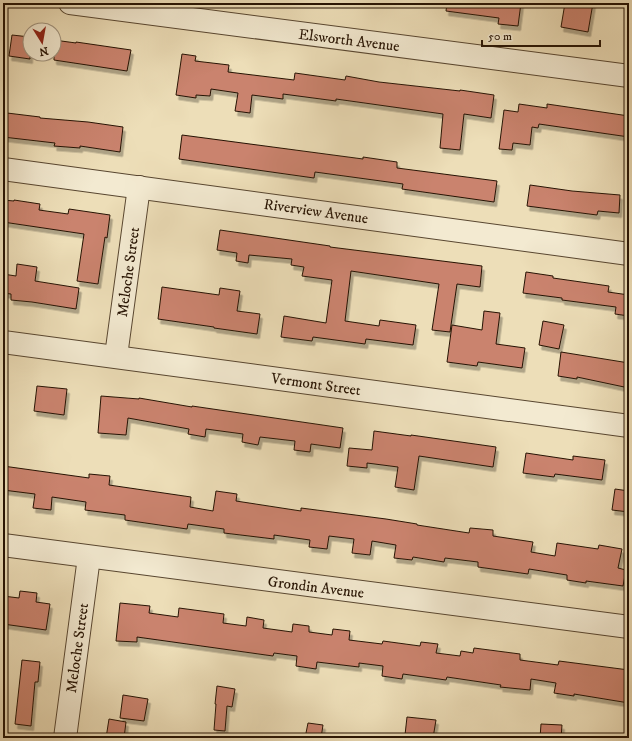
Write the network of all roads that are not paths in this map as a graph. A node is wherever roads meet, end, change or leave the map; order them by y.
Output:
1 (70, 3) edge
2 (629, 76) edge
3 (3, 169) edge
4 (139, 187) junction
5 (629, 254) edge
6 (3, 342) edge
7 (116, 356) junction
8 (629, 426) edge
9 (3, 545) edge
10 (89, 557) junction
11 (629, 627) edge
12 (65, 738) edge

1 - 2 street, Elsworth Avenue
3 - 4 street, Riverview Avenue
4 - 5 street, Riverview Avenue
4 - 7 street, Meloche Street
6 - 7 street, Vermont Street
7 - 8 street, Vermont Street
9 - 10 street, Grondin Avenue
10 - 11 street, Grondin Avenue
10 - 12 street, Meloche Street

